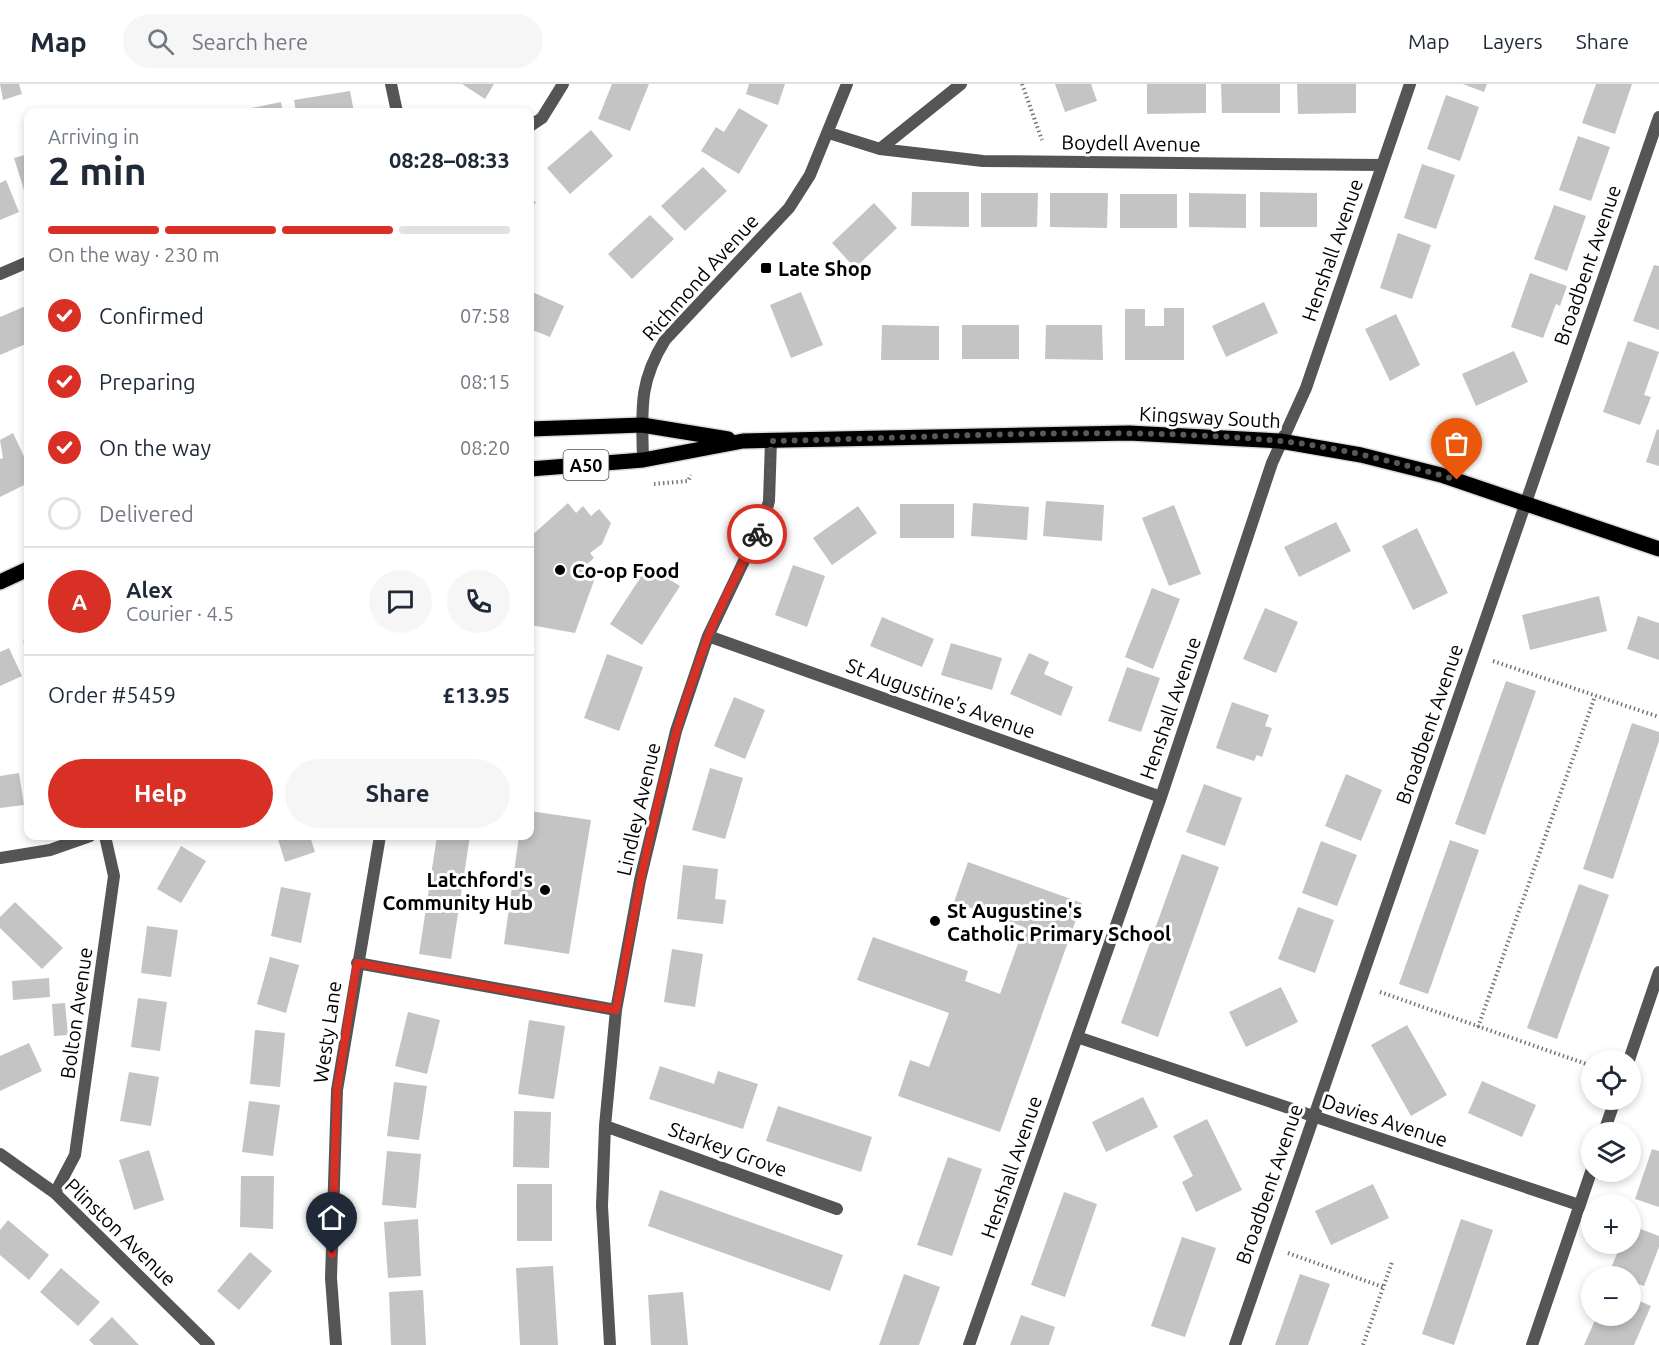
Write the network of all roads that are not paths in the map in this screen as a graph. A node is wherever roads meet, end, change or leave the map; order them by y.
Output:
1 (391, 84) edge
2 (563, 84) edge
3 (847, 84) edge
4 (961, 84) edge
5 (1410, 84) edge
6 (397, 108) edge
7 (1659, 117) edge
8 (534, 123) edge
9 (829, 133) junction
10 (880, 149) junction
11 (1382, 165) junction
12 (24, 264) edge
13 (0, 274) edge
14 (642, 425) junction
15 (534, 429) edge
16 (742, 441) junction
17 (771, 441) junction
18 (1280, 441) junction
19 (643, 460) junction
20 (534, 469) edge
21 (1527, 502) junction
22 (1659, 549) edge
23 (24, 571) edge
24 (0, 582) edge
25 (708, 636) junction
26 (1161, 796) junction
27 (79, 840) edge
28 (106, 840) edge
29 (379, 840) edge
30 (0, 858) edge
31 (357, 963) junction
32 (1659, 972) edge
33 (616, 1010) junction
34 (1077, 1037) junction
35 (1632, 1050) edge
36 (1313, 1117) junction
37 (605, 1126) junction
38 (0, 1154) edge
39 (1588, 1182) edge
40 (55, 1193) junction
41 (1579, 1205) junction
42 (837, 1209) dead end
43 (209, 1345) edge
44 (336, 1345) edge
45 (610, 1345) edge
46 (969, 1345) edge
47 (1235, 1345) edge
48 (1532, 1345) edge

1 - 6 street
2 - 8 street
3 - 9 street, Richmond Avenue
4 - 10 street
5 - 11 street, Henshall Avenue
7 - 21 street, Broadbent Avenue
9 - 10 street
9 - 14 street, Richmond Avenue
10 - 11 street, Boydell Avenue
11 - 18 street, Henshall Avenue
12 - 13 street
14 - 15 main road, Kingsway South / A50
14 - 16 main road, Kingsway South / A50
14 - 19 street, Richmond Avenue
16 - 17 main road, Kingsway South / A50
16 - 19 main road, Kingsway South / A50
17 - 18 main road, Kingsway South / A50
17 - 25 street, Lindley Avenue
18 - 21 main road, Kingsway South / A50
18 - 26 street, Henshall Avenue
19 - 20 main road, Kingsway South / A50
21 - 22 main road, Kingsway South / A50
21 - 36 street, Broadbent Avenue
23 - 24 main road
25 - 26 street, St Augustine's Avenue
25 - 33 street, Lindley Avenue
26 - 34 street, Henshall Avenue
27 - 30 street
28 - 40 street, Bolton Avenue
29 - 31 street, Westy Lane
31 - 33 street
31 - 44 street, Westy Lane
32 - 35 street
33 - 37 street, Lindley Avenue
34 - 36 street, Davies Avenue
34 - 46 street, Henshall Avenue
36 - 41 street, Davies Avenue
36 - 47 street, Broadbent Avenue
37 - 42 street, Starkey Grove
37 - 45 street, Lindley Avenue
38 - 40 street, Plinston Avenue
39 - 41 street
40 - 43 street, Plinston Avenue
41 - 48 street

